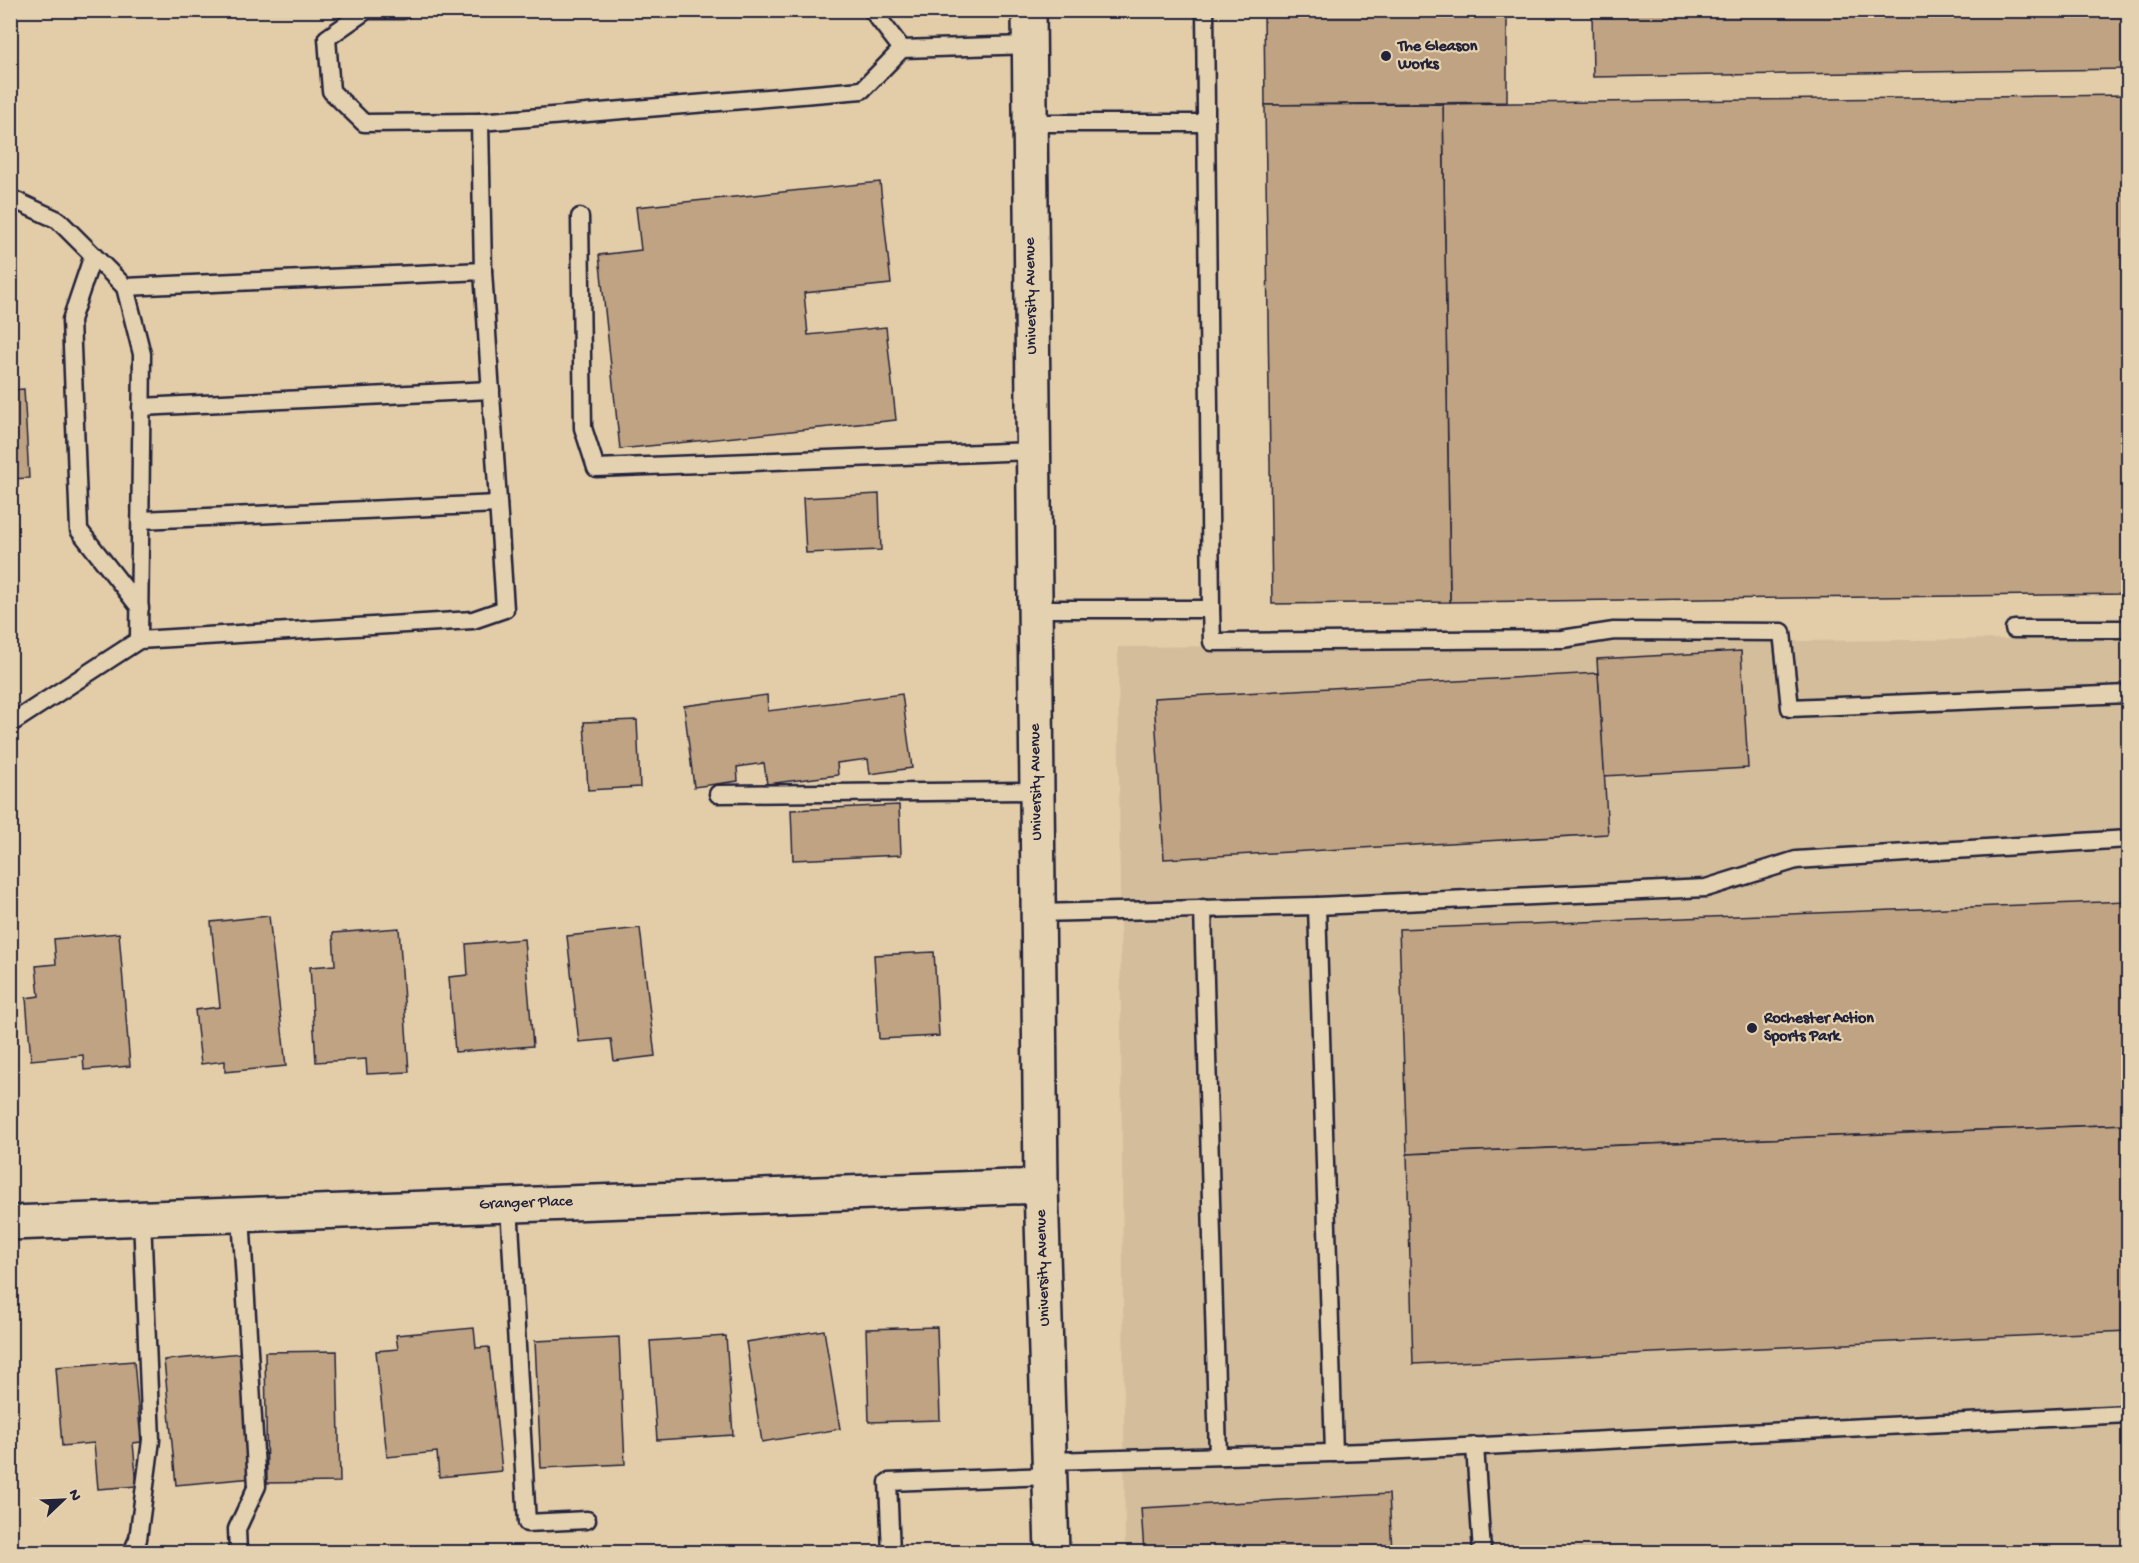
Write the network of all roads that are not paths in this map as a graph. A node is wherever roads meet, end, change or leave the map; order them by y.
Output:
1 (402, 10) edge
2 (872, 10) edge
3 (1029, 10) edge
4 (1205, 10) edge
5 (364, 11) edge
6 (1029, 45) junction
7 (902, 49) junction
8 (480, 122) junction
9 (1030, 123) junction
10 (1206, 123) junction
11 (10, 198) edge
12 (580, 217) dead end
13 (93, 255) junction
14 (483, 271) junction
15 (125, 287) junction
16 (491, 390) junction
17 (141, 407) junction
18 (1034, 451) junction
19 (498, 504) junction
20 (141, 520) junction
21 (140, 608) junction
22 (1035, 609) junction
23 (1211, 609) junction
24 (2014, 629) dead end
25 (2128, 629) edge
26 (139, 640) junction
27 (2128, 694) edge
28 (10, 724) edge
29 (1037, 791) junction
30 (718, 794) dead end
31 (2128, 839) edge
32 (1317, 906) junction
33 (1203, 908) junction
34 (1038, 913) junction
35 (1041, 1186) junction
36 (509, 1205) junction
37 (241, 1215) junction
38 (142, 1218) junction
39 (10, 1223) edge
40 (2128, 1414) edge
41 (1475, 1446) junction
42 (1334, 1453) junction
43 (1218, 1456) junction
44 (1051, 1468) junction
45 (587, 1520) dead end
46 (132, 1552) edge
47 (238, 1552) edge
48 (891, 1552) edge
49 (1052, 1552) edge
50 (1482, 1552) edge

1 - 5 lane
2 - 7 lane
3 - 6 main road, University Avenue
4 - 10 lane
5 - 8 lane
6 - 7 lane
6 - 9 main road, University Avenue
7 - 8 lane
8 - 14 lane
9 - 10 lane
9 - 18 main road, University Avenue
10 - 23 lane
11 - 13 lane
12 - 18 lane
13 - 15 lane
13 - 21 lane
14 - 15 lane
14 - 16 lane
15 - 17 lane
16 - 17 lane
16 - 19 lane
17 - 20 lane
18 - 22 main road, University Avenue
19 - 20 lane
19 - 26 lane
20 - 21 lane
21 - 26 lane
22 - 23 lane
22 - 29 main road, University Avenue
23 - 27 lane
24 - 25 lane
26 - 28 lane
29 - 30 lane
29 - 34 main road, University Avenue
31 - 32 lane
32 - 33 lane
32 - 42 lane
33 - 34 lane
33 - 43 lane
34 - 35 main road, University Avenue
35 - 36 main road, Granger Place
35 - 44 main road, University Avenue
36 - 37 main road, Granger Place
36 - 45 lane
37 - 38 main road, Granger Place
37 - 47 lane
38 - 39 main road, Granger Place
38 - 46 lane
40 - 41 lane
41 - 42 lane
41 - 50 lane
42 - 43 lane
43 - 44 lane
44 - 48 lane
44 - 49 main road, University Avenue

